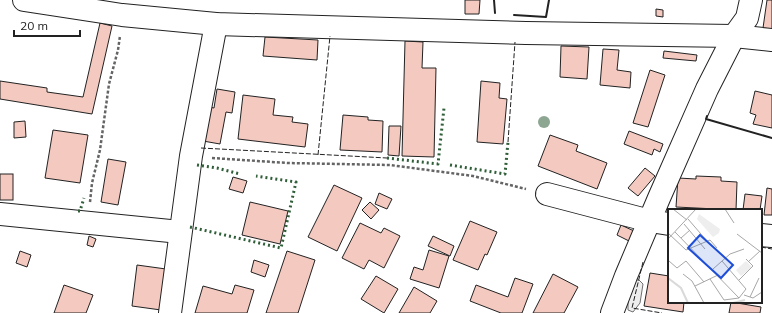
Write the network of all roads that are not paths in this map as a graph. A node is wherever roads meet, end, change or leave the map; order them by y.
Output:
1 (24, 0) edge
2 (751, 0) edge
3 (75, 4) edge
4 (216, 24) junction
5 (734, 36) junction
6 (772, 40) edge
7 (547, 194) road end
8 (0, 214) edge
9 (659, 223) edge
10 (180, 232) junction
11 (762, 235) edge
12 (772, 236) edge
13 (170, 313) edge
14 (612, 313) edge

1 - 3 street
2 - 5 street
3 - 4 street
4 - 5 street
4 - 10 street
5 - 6 street
5 - 9 street
7 - 9 street
8 - 10 street
9 - 14 street
10 - 13 street
11 - 12 street

